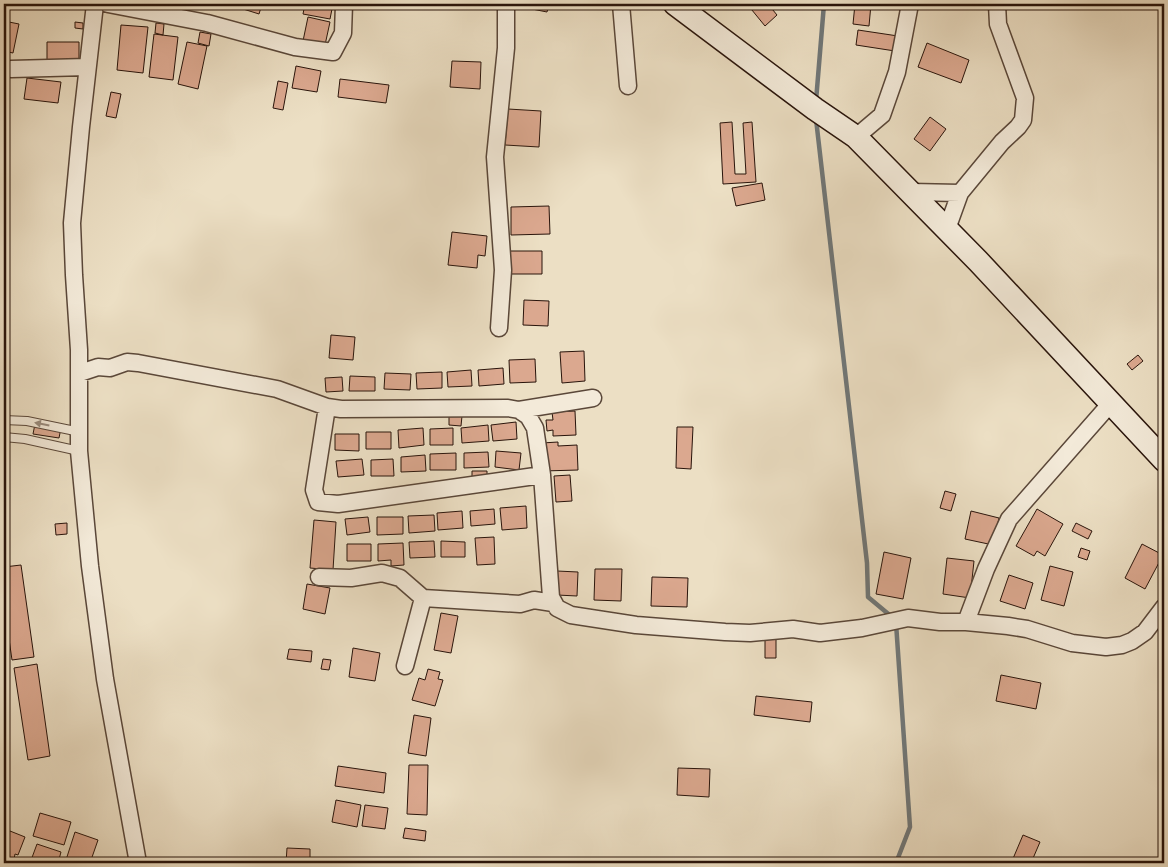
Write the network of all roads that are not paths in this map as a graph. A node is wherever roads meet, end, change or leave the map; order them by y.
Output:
1 (95, 4) edge
2 (108, 4) edge
3 (344, 4) edge
4 (506, 4) edge
5 (621, 4) edge
6 (675, 4) edge
7 (910, 4) edge
8 (998, 4) edge
9 (87, 67) junction
10 (11, 69) dead end
11 (628, 86) dead end
12 (856, 137) junction
13 (911, 192) junction
14 (960, 194) junction
15 (947, 230) junction
16 (498, 328) dead end
17 (80, 373) junction
18 (593, 398) dead end
19 (1111, 403) junction
20 (327, 407) junction
21 (519, 410) junction
22 (4, 420) edge
23 (80, 432) junction
24 (4, 437) edge
25 (79, 451) junction
26 (1164, 460) edge
27 (542, 475) junction
28 (319, 577) dead end
29 (423, 598) junction
30 (553, 603) junction
31 (1164, 607) edge
32 (966, 622) junction
33 (405, 666) dead end
34 (138, 863) edge

1 - 9 street
2 - 3 street
4 - 16 street
5 - 11 street
6 - 12 main road
7 - 12 street
8 - 14 street
9 - 10 street
9 - 17 street
12 - 13 main road
13 - 14 street
13 - 15 main road
14 - 15 street
15 - 19 main road
17 - 20 street
17 - 23 street
18 - 21 street
19 - 26 main road
19 - 32 street
20 - 21 street
20 - 27 street
21 - 27 street
23 -> 22 lane
23 - 25 street
24 - 25 lane
25 - 34 street
27 - 30 street
28 - 29 street
29 - 30 street
29 - 33 street
30 - 32 street
31 - 32 street

